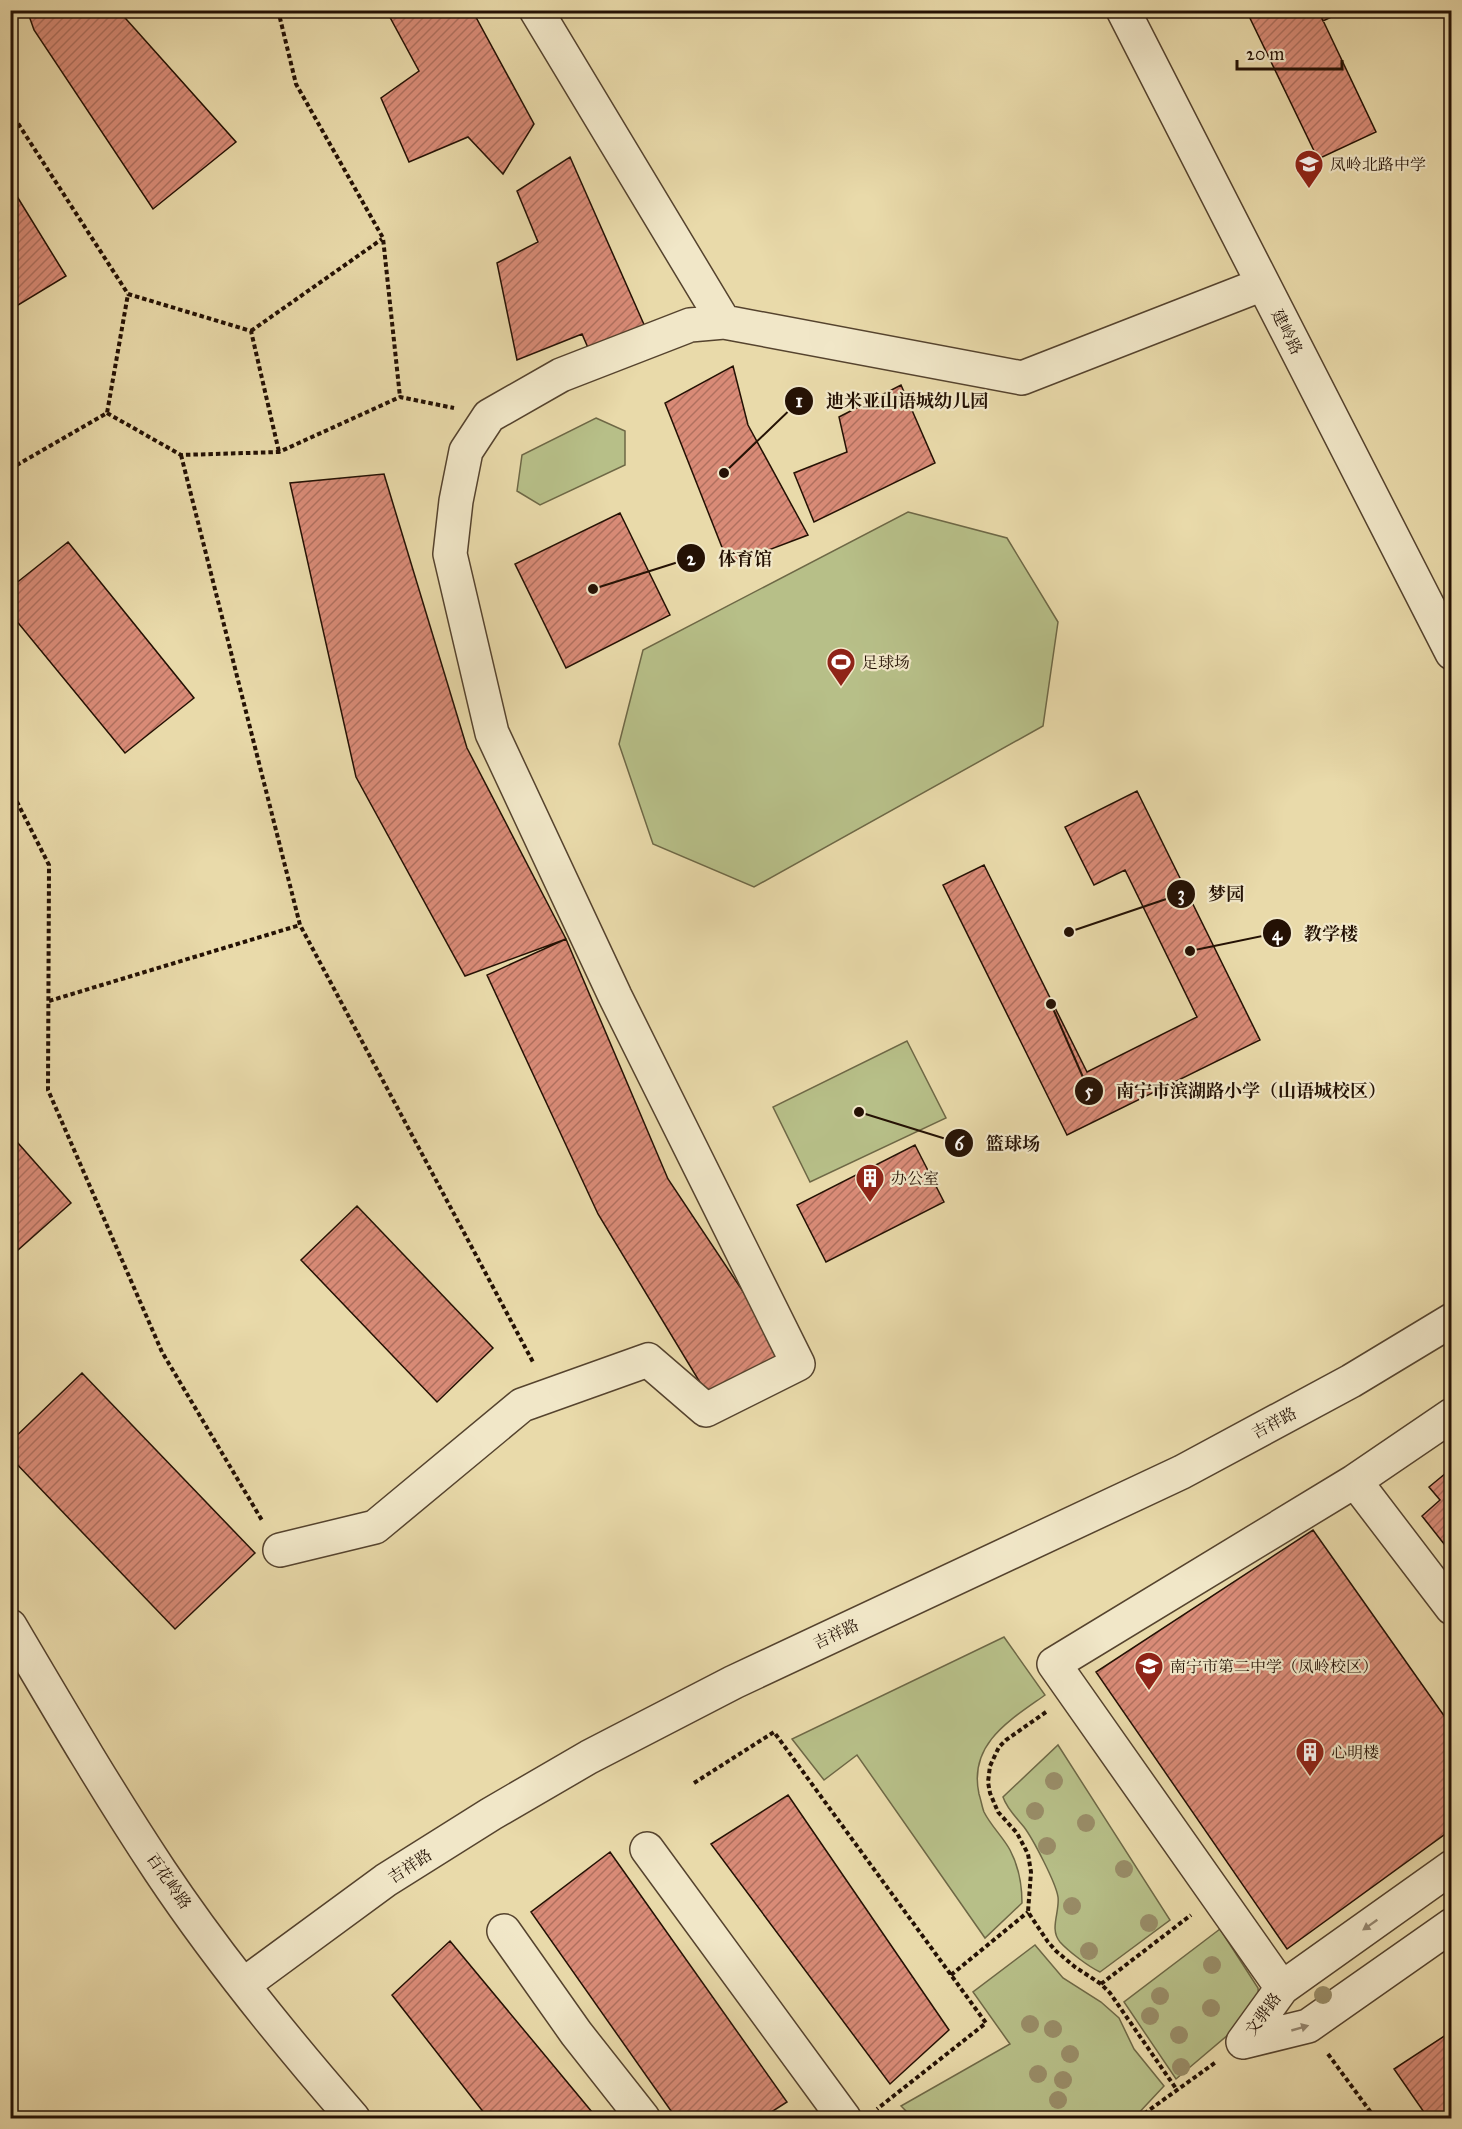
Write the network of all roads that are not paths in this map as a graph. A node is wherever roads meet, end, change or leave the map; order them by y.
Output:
1 (536, 10) edge
2 (1123, 10) edge
3 (1263, 284) junction
4 (724, 322) junction
5 (1452, 653) edge
6 (1452, 1320) edge
7 (1452, 1415) edge
8 (1355, 1481) junction
9 (280, 1550) road end
10 (1452, 1608) edge
11 (10, 1626) edge
12 (647, 1849) dead end
13 (1452, 1867) edge
14 (1399, 1905) junction
15 (504, 1931) dead end
16 (1439, 1934) edge
17 (243, 1984) junction
18 (1282, 1988) junction
19 (859, 2115) edge
20 (353, 2118) edge
21 (643, 2118) edge

1 - 4 street
2 - 3 street, 建岭路
3 - 4 street
3 - 5 street, 建岭路
4 - 9 street
6 - 17 street, 吉祥路
7 - 8 street
8 - 10 street
8 - 18 street
11 - 17 street, 百花岭路
12 - 19 street
13 - 14 street, 文骅路
14 - 16 street
14 -> 18 street, 文骅路
15 - 21 street
18 -> 16 street, 文骅路
17 - 20 street, 百花岭路

